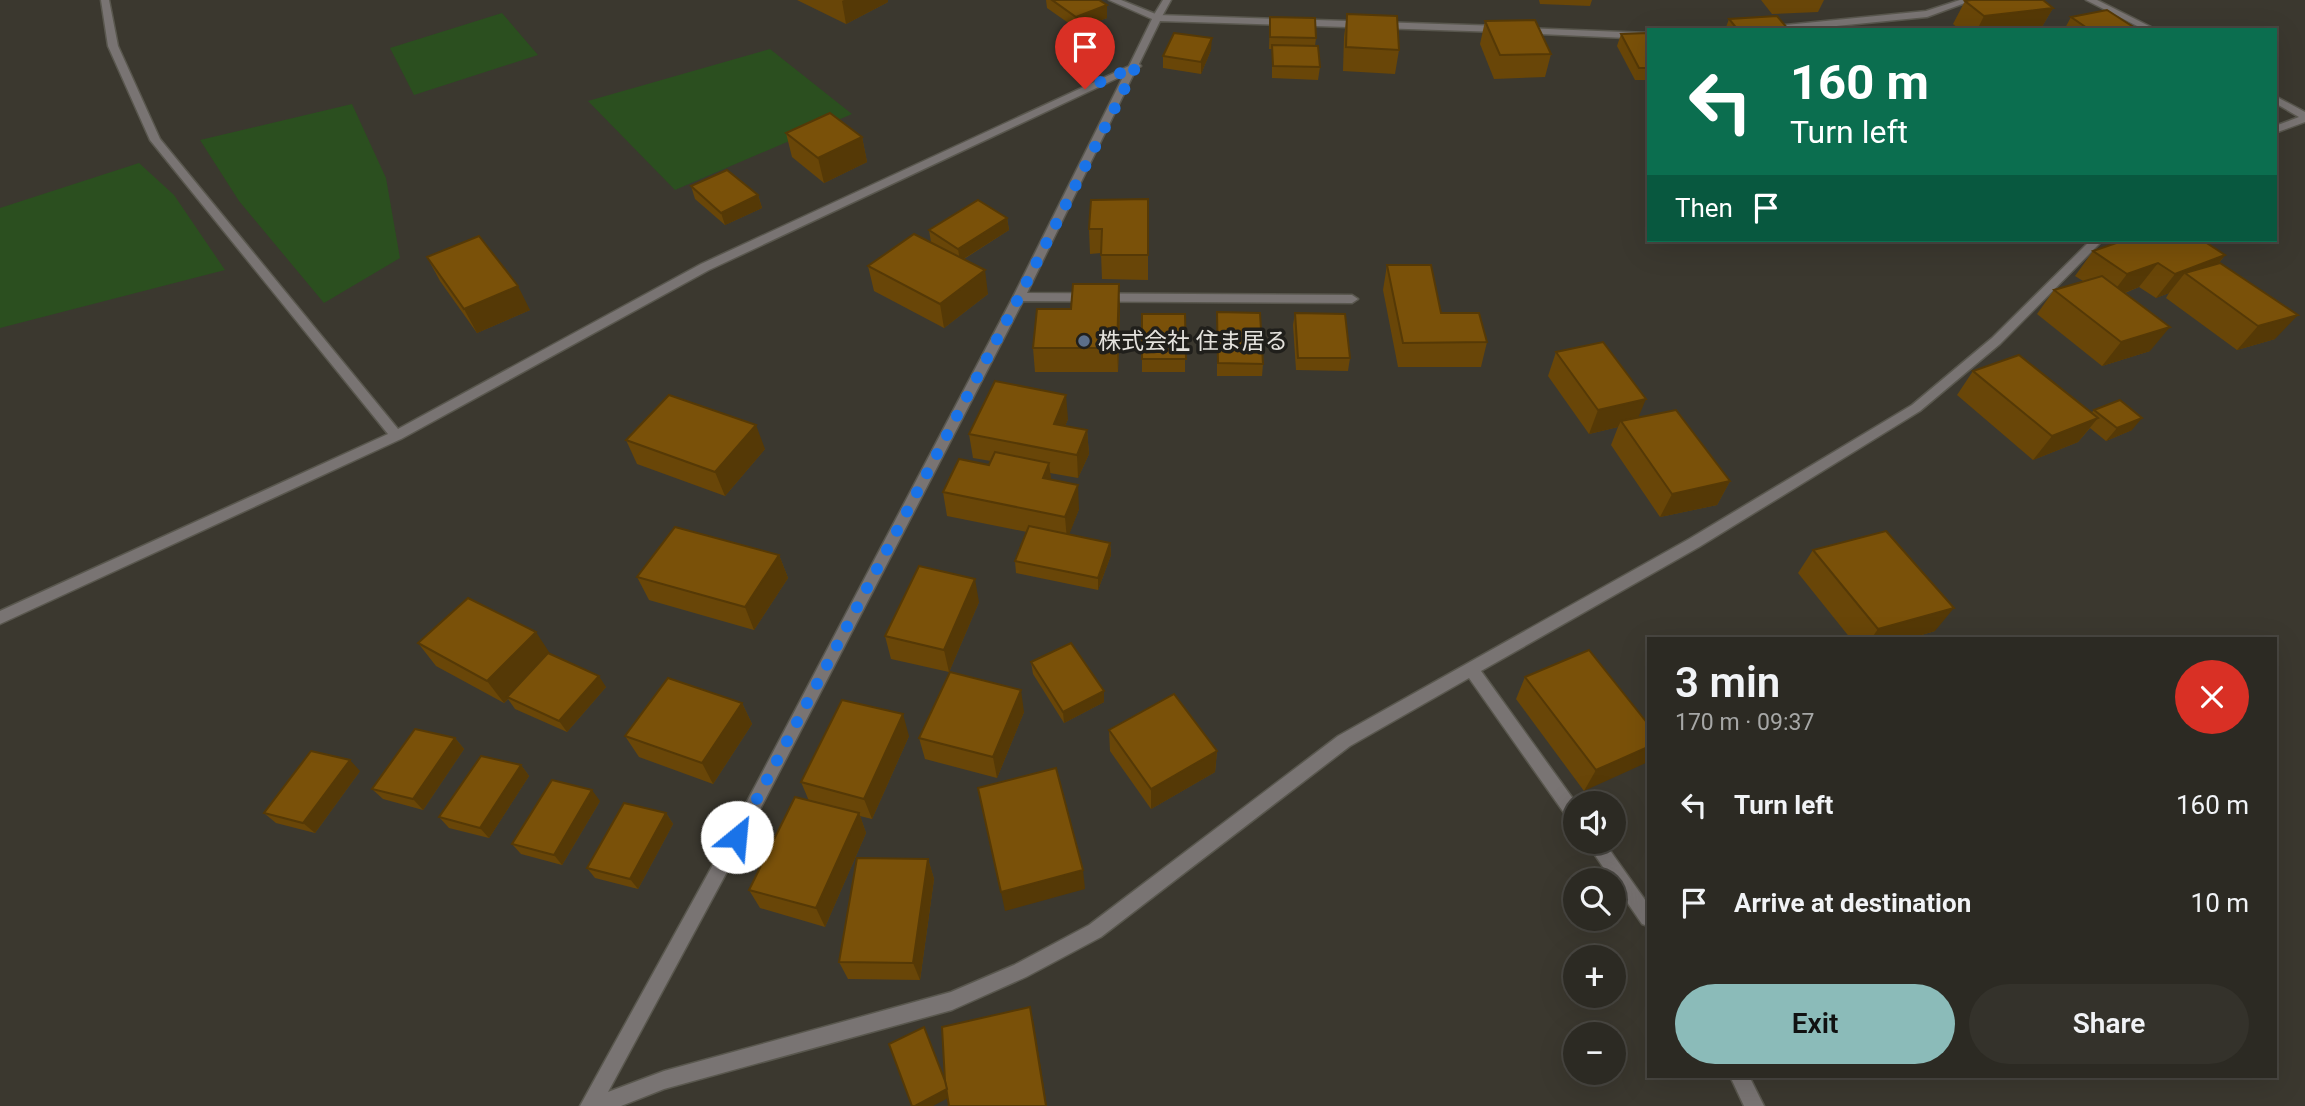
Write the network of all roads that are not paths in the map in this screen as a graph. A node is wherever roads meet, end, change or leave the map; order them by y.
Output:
1 (105, 0) edge
2 (1113, 0) edge
3 (1167, 0) edge
4 (1969, 0) edge
5 (2090, 0) edge
6 (1157, 18) junction
7 (1785, 28) edge
8 (2149, 28) edge
9 (1647, 36) edge
10 (1136, 66) junction
11 (2277, 100) edge
12 (2305, 117) edge
13 (2277, 129) edge
14 (2095, 242) edge
15 (1019, 297) junction
16 (1352, 299) dead end
17 (396, 436) junction
18 (0, 618) edge
19 (1470, 668) junction
20 (1563, 798) edge
21 (1603, 854) edge
22 (1647, 917) edge
23 (1740, 1078) edge
24 (590, 1106) edge
25 (596, 1106) edge
26 (1754, 1106) edge

1 - 17 street
2 - 6 street
3 - 6 street
4 - 7 street
5 - 8 street
6 - 9 street
6 - 10 street
10 - 15 street
10 - 17 street
11 - 12 street
12 - 13 street
14 - 19 street
15 - 16 street
15 - 24 street
17 - 18 street
19 - 20 street
19 - 25 street
21 - 22 street
23 - 26 street

